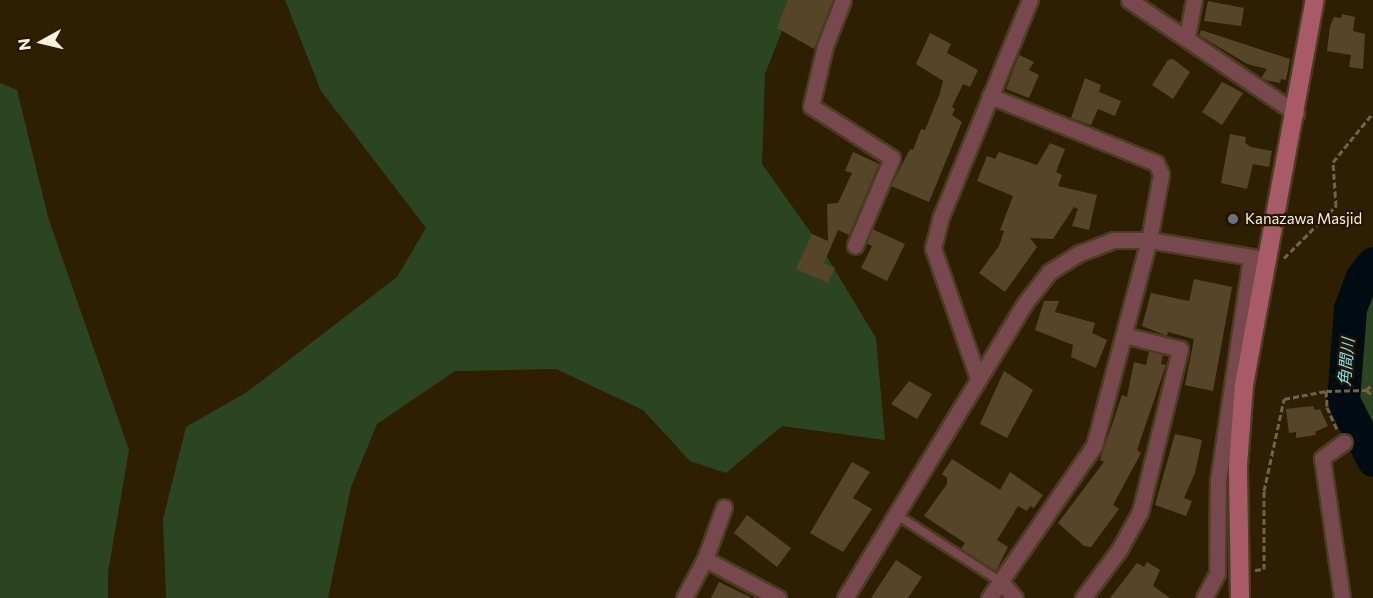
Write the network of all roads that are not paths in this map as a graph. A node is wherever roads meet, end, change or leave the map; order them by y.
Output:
1 (843, 0) edge
2 (1030, 0) edge
3 (1129, 0) edge
4 (1194, 0) edge
5 (1315, 0) edge
6 (1186, 36) junction
7 (990, 96) junction
8 (1296, 113) junction
9 (1149, 240) junction
10 (855, 245) dead end
11 (1265, 259) junction
12 (1124, 335) junction
13 (978, 378) junction
14 (1344, 442) road end
15 (724, 507) dead end
16 (897, 515) junction
17 (705, 559) junction
18 (1000, 582) junction
19 (684, 598) edge
20 (778, 598) edge
21 (845, 598) edge
22 (989, 598) edge
23 (1015, 598) edge
24 (1083, 598) edge
25 (1204, 598) edge
26 (1240, 598) edge
27 (1342, 598) edge

1 - 10 street
2 - 7 street
3 - 6 street
4 - 6 street
5 - 8 street
6 - 8 street
7 - 9 street
7 - 13 street
8 - 11 street
9 - 11 street
9 - 12 street
9 - 13 street
11 - 25 street
11 - 26 street
12 - 18 street
12 - 24 street
13 - 16 street
14 - 27 street
15 - 17 street
16 - 18 lane
16 - 21 street
17 - 19 street
17 - 20 street
18 - 22 street
18 - 23 street

